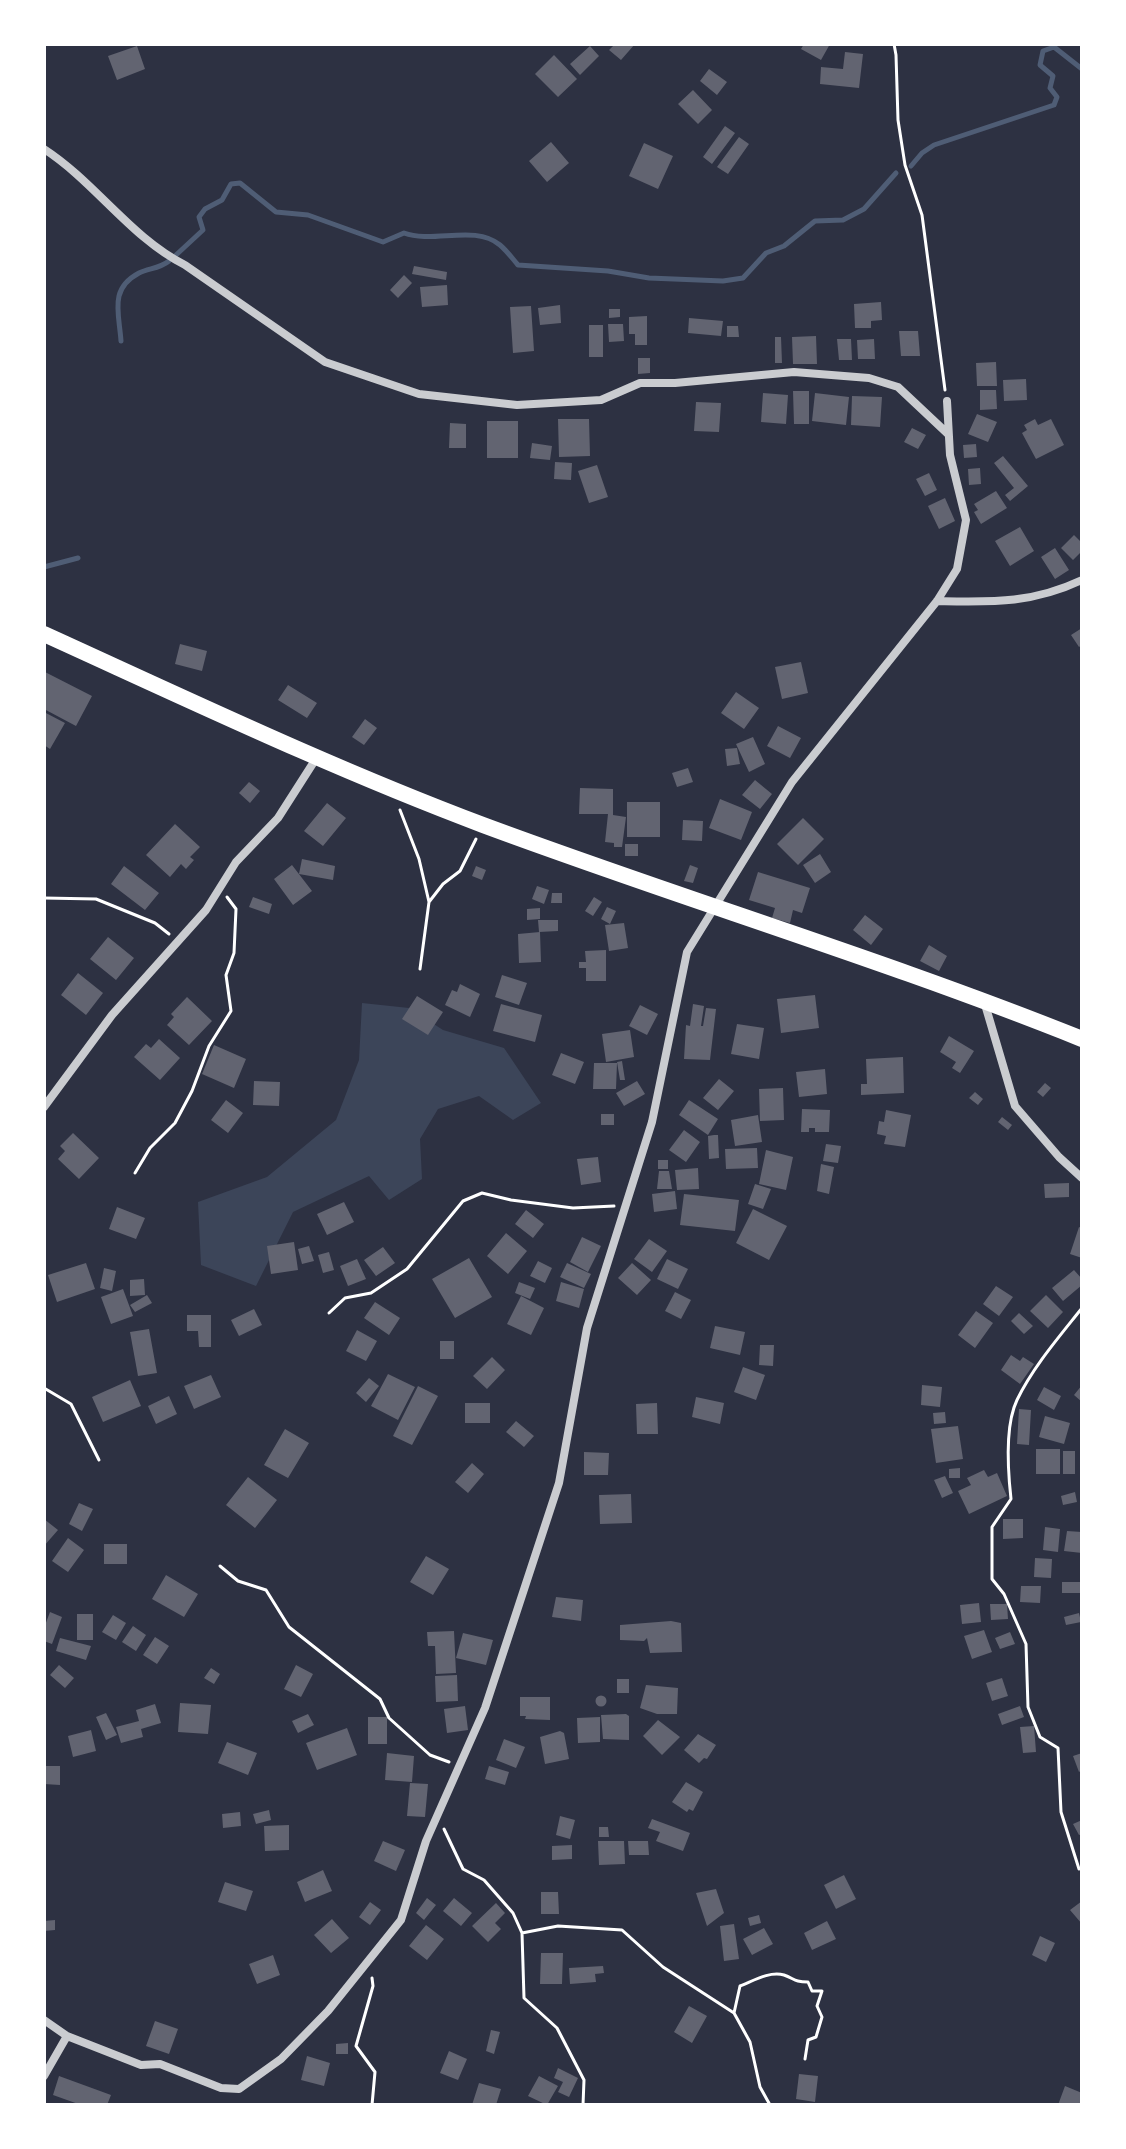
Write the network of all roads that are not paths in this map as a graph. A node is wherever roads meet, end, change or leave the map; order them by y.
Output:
1 (44, 149) edge
2 (947, 401) road end
3 (949, 435) junction
4 (1082, 580) edge
5 (937, 601) junction
6 (44, 634) edge
7 (317, 757) junction
8 (715, 905) junction
9 (984, 1000) junction
10 (1082, 1039) edge
11 (44, 1107) edge
12 (1082, 1178) edge
13 (44, 2020) edge
14 (67, 2036) junction
15 (44, 2076) edge

1 - 3 street
2 - 3 street
3 - 5 street
4 - 5 street
5 - 8 street
6 - 7 highway
7 - 8 highway
7 - 11 street
8 - 9 highway
8 - 14 street
9 - 10 highway
9 - 12 street
13 - 14 street
14 - 15 street

